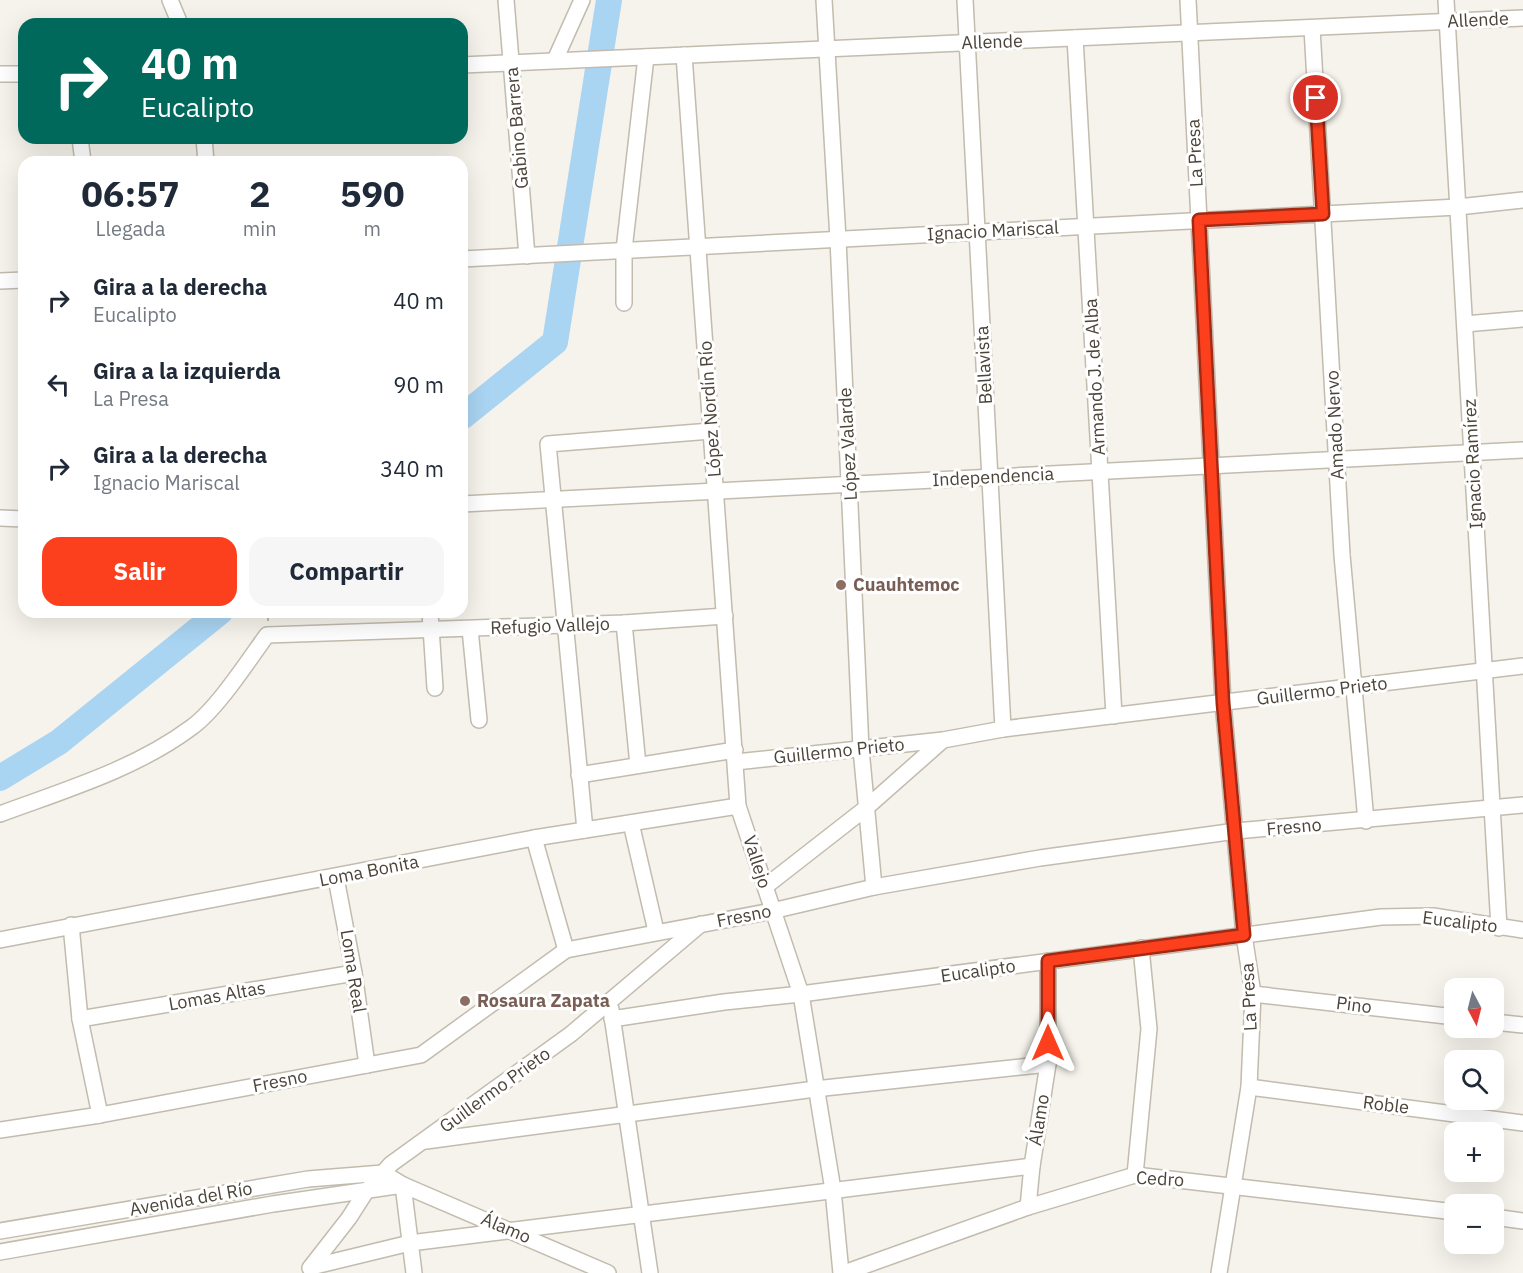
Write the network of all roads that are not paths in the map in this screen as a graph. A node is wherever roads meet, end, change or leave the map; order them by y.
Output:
1 (171, 0) edge
2 (506, 0) edge
3 (582, 0) edge
4 (824, 0) edge
5 (964, 0) edge
6 (1188, 0) edge
7 (1446, 0) edge
8 (178, 18) edge
9 (1523, 18) edge
10 (1448, 22) junction
11 (1312, 28) junction
12 (1189, 33) junction
13 (1075, 38) junction
14 (967, 43) junction
15 (827, 49) junction
16 (684, 55) junction
17 (641, 57) junction
18 (560, 60) junction
19 (512, 63) junction
20 (468, 65) edge
21 (0, 74) edge
22 (18, 74) edge
23 (1523, 200) edge
24 (1458, 207) junction
25 (1323, 214) junction
26 (1199, 220) junction
27 (1086, 226) junction
28 (977, 231) junction
29 (838, 239) junction
30 (698, 246) junction
31 (619, 251) junction
32 (533, 255) junction
33 (468, 259) edge
34 (18, 280) edge
35 (0, 281) edge
36 (624, 303) dead end
37 (1523, 320) edge
38 (1465, 324) junction
39 (711, 431) junction
40 (1523, 450) edge
41 (1472, 452) junction
42 (1338, 459) junction
43 (1211, 465) junction
44 (1100, 471) junction
45 (990, 477) junction
46 (850, 485) junction
47 (716, 491) junction
48 (553, 500) junction
49 (468, 504) edge
50 (725, 616) junction
51 (430, 618) edge
52 (624, 623) junction
53 (564, 626) junction
54 (470, 629) junction
55 (431, 630) junction
56 (1523, 666) edge
57 (1484, 669) junction
58 (435, 688) dead end
59 (1355, 688) junction
60 (1223, 703) junction
61 (1114, 716) junction
62 (479, 720) dead end
63 (1003, 729) junction
64 (943, 740) junction
65 (861, 749) junction
66 (735, 756) junction
67 (638, 765) junction
68 (579, 775) junction
69 (1523, 805) edge
70 (738, 806) junction
71 (866, 808) junction
72 (1492, 808) junction
73 (0, 814) edge
74 (1366, 821) junction
75 (631, 823) junction
76 (585, 830) junction
77 (1236, 831) junction
78 (534, 838) junction
79 (336, 878) junction
80 (766, 886) junction
81 (874, 887) junction
82 (772, 911) junction
83 (702, 924) junction
84 (71, 925) junction
85 (1499, 928) junction
86 (1523, 930) edge
87 (656, 931) junction
88 (1244, 935) junction
89 (0, 940) edge
90 (1141, 948) junction
91 (566, 950) junction
92 (1048, 961) junction
93 (354, 973) junction
94 (801, 994) junction
95 (1253, 994) junction
96 (610, 1000) junction
97 (1444, 1016) edge
98 (612, 1019) junction
99 (80, 1020) junction
100 (1504, 1023) edge
101 (1523, 1025) edge
102 (1048, 1064) junction
103 (367, 1065) junction
104 (1250, 1087) junction
105 (815, 1089) junction
106 (100, 1115) junction
107 (627, 1116) junction
108 (1523, 1123) edge
109 (0, 1130) edge
110 (426, 1141) junction
111 (1032, 1166) junction
112 (383, 1173) junction
113 (1135, 1175) junction
114 (403, 1185) junction
115 (1235, 1185) junction
116 (833, 1190) junction
117 (364, 1192) junction
118 (1028, 1207) junction
119 (1444, 1211) edge
120 (642, 1214) junction
121 (1504, 1218) edge
122 (1523, 1221) edge
123 (0, 1231) edge
124 (514, 1231) junction
125 (410, 1243) junction
126 (0, 1252) edge
127 (308, 1270) edge
128 (414, 1273) edge
129 (608, 1273) edge
130 (650, 1273) edge
131 (842, 1273) edge
132 (1219, 1273) edge

1 - 8 street
2 - 19 street, Gabino Barrera
3 - 18 street
4 - 15 street, López Valarde
5 - 14 street, Bellavista
6 - 12 street, La Presa
7 - 10 street, Ignacio Ramírez
9 - 10 street, Allende
10 - 11 street, Allende
10 - 24 street, Ignacio Ramírez
11 - 12 street, Allende
11 - 25 street, Amado Nervo
12 - 13 street, Allende
12 - 26 street, La Presa
13 - 14 street, Allende
13 - 27 street, Armando J. de Alba
14 - 15 street, Allende
14 - 28 street, Bellavista
15 - 16 street, Allende
15 - 29 street, López Valarde
16 - 17 street, Allende
16 - 30 street, López Nordín Río
17 - 18 street, Allende
17 - 31 street
18 - 19 street, Allende
19 - 20 street, Allende
19 - 32 street, Gabino Barrera
21 - 22 street
23 - 24 street, Ignacio Mariscal
24 - 25 street, Ignacio Mariscal
24 - 38 street, Ignacio Ramírez
25 - 26 street, Ignacio Mariscal
25 - 42 street, Amado Nervo
26 - 27 street, Ignacio Mariscal
26 - 43 street, La Presa
27 - 28 street, Ignacio Mariscal
27 - 44 street, Armando J. de Alba
28 - 29 street, Ignacio Mariscal
28 - 45 street, Bellavista
29 - 30 street, Ignacio Mariscal
29 - 46 street, López Valarde
30 - 31 street, Ignacio Mariscal
30 - 39 street, López Nordín Río
31 - 32 street, Ignacio Mariscal
31 - 36 street
32 - 33 street, Ignacio Mariscal
34 - 35 street
37 - 38 street
38 - 41 street, Ignacio Ramírez
39 - 47 street, López Nordín Río
39 - 48 street
40 - 41 street, Independencia
41 - 42 street, Independencia
41 - 57 street, Ignacio Ramírez
42 - 43 street, Independencia
42 - 59 street, Amado Nervo
43 - 44 street, Independencia
43 - 60 street, La Presa
44 - 45 street, Independencia
44 - 61 street, Armando J. de Alba
45 - 46 street, Independencia
45 - 63 street, Bellavista
46 - 47 street, Independencia
46 - 65 street, López Valarde
47 - 48 street, Independencia
47 - 50 street, López Nordín Río
48 - 49 street, Independencia
48 - 53 street
50 - 52 street, Refugio Vallejo
50 - 66 street, López Nordín Río
51 - 55 street
52 - 53 street, Refugio Vallejo
52 - 67 street
53 - 54 street, Refugio Vallejo
53 - 68 street
54 - 55 street, Refugio Vallejo
54 - 62 street
55 - 58 street
55 - 73 street, Refugio Vallejo
56 - 57 street, Guillermo Prieto
57 - 59 street, Guillermo Prieto
57 - 72 street, Ignacio Ramírez
59 - 60 street, Guillermo Prieto
59 - 74 street, Amado Nervo
60 - 61 street, Guillermo Prieto
60 - 77 street, La Presa
61 - 63 street, Guillermo Prieto
63 - 64 street, Guillermo Prieto
64 - 65 street, Guillermo Prieto
64 - 71 street, Guillermo Prieto
65 - 66 street, Guillermo Prieto
65 - 71 street, López Valarde
66 - 67 street, Guillermo Prieto
66 - 70 street, Vallejo
67 - 68 street, Guillermo Prieto
68 - 76 street
69 - 72 street, Fresno
70 - 75 street, Loma Bonita
70 - 80 street, Vallejo
71 - 80 street, Guillermo Prieto
71 - 81 street, López Valarde
72 - 74 street, Fresno
72 - 85 street, Ignacio Ramírez
74 - 77 street, Fresno
75 - 76 street, Loma Bonita
75 - 87 street
76 - 78 street, Loma Bonita
77 - 81 street, Fresno
77 - 88 street, La Presa
78 - 79 street, Loma Bonita
78 - 91 street
79 - 84 street, Loma Bonita
79 - 93 street, Loma Real
80 - 82 street, Vallejo
81 - 82 street, Fresno
82 - 83 street, Fresno
82 - 94 street, Vallejo
83 - 87 street, Fresno
83 - 96 street, Guillermo Prieto
84 - 89 street, Loma Bonita
84 - 99 street
85 - 86 street, Eucalipto
85 - 88 street, Eucalipto
87 - 91 street, Fresno
88 - 90 street, Eucalipto
88 - 95 street, La Presa
90 - 92 street, Eucalipto
90 - 113 street
91 - 103 street, Fresno
92 - 94 street, Eucalipto
92 - 102 street, Álamo
93 - 99 street, Lomas Altas
93 - 103 street, Loma Real
94 - 98 street, Eucalipto
94 - 105 street, Vallejo
95 - 97 street, Pino
95 - 104 street, La Presa
96 - 98 street
96 - 110 street, Guillermo Prieto
98 - 107 street
99 - 106 street
100 - 101 street
102 - 105 street
102 - 111 street, Álamo
103 - 106 street, Fresno
104 - 108 street, Roble
104 - 115 street, La Presa
105 - 107 street
105 - 116 street, Vallejo
106 - 109 street, Fresno
107 - 110 street
107 - 120 street
110 - 112 street, Guillermo Prieto
111 - 116 street
111 - 118 street, Álamo
112 - 114 street, Álamo
112 - 117 street, Guillermo Prieto
112 - 123 street, Avenida del Río
113 - 115 street, Cedro
113 - 118 street, Cedro
114 - 117 street
114 - 124 street, Álamo
114 - 125 street
115 - 119 street, Cedro
115 - 132 street, La Presa
116 - 120 street
116 - 131 street, Vallejo
117 - 126 street, Avenida del Río
117 - 127 street, Guillermo Prieto
118 - 131 street, Cedro
120 - 124 street
120 - 130 street
121 - 122 street
124 - 125 street
124 - 129 street, Álamo
125 - 127 street
125 - 128 street

